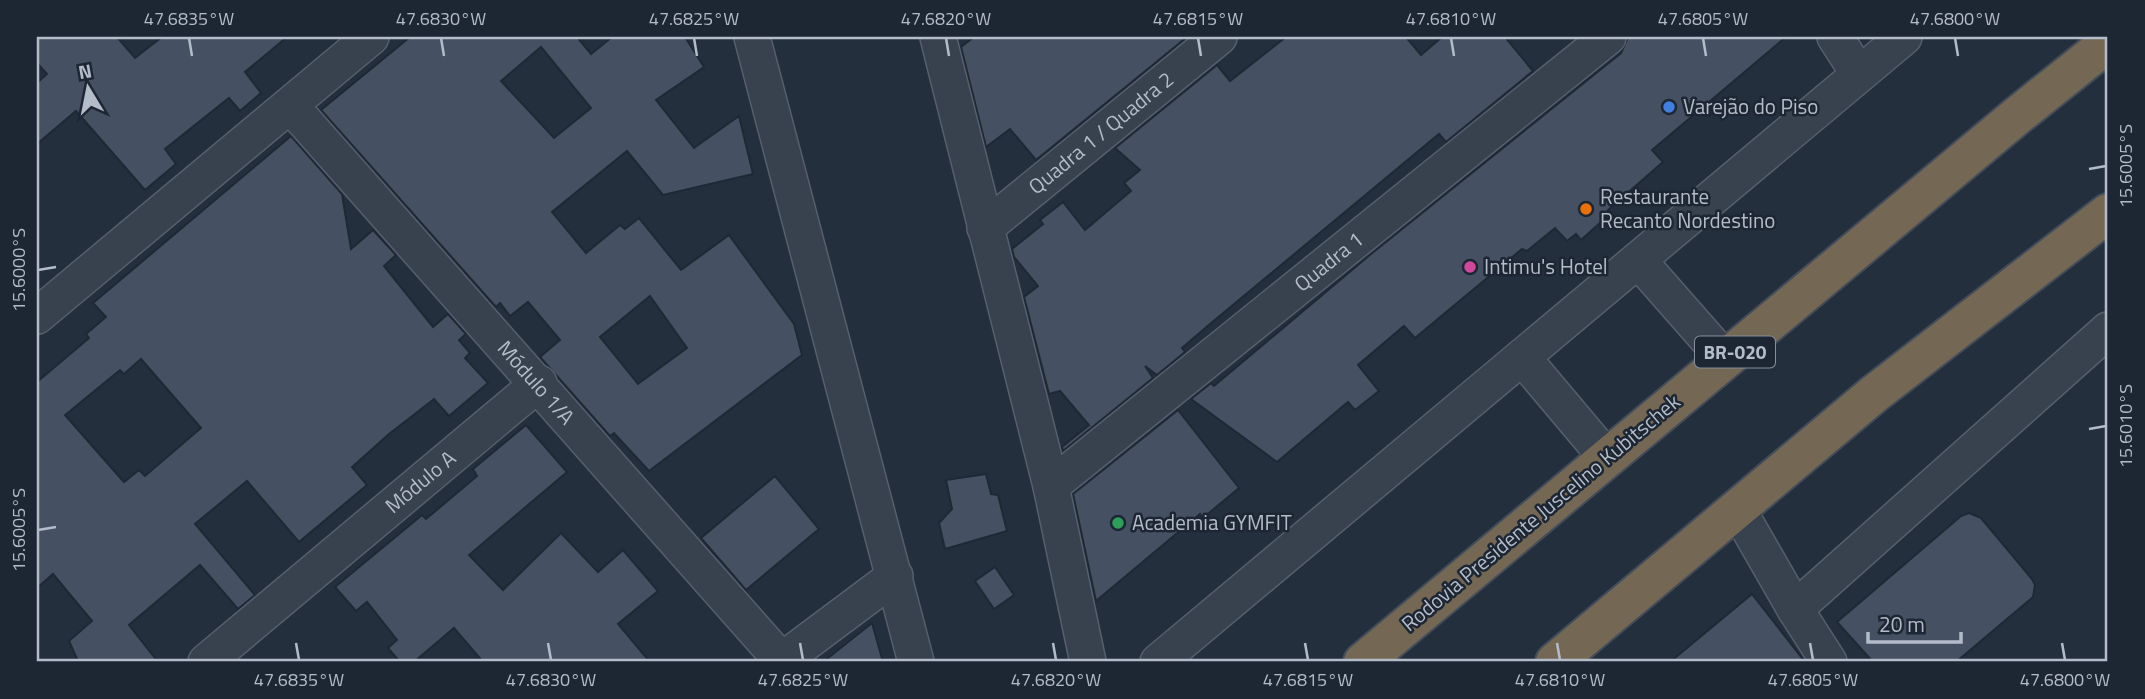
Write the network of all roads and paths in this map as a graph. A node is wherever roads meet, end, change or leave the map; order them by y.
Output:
1 (371, 37) edge
2 (752, 37) edge
3 (938, 37) edge
4 (1219, 37) edge
5 (1608, 37) edge
6 (1835, 37) edge
7 (1904, 37) edge
8 (2108, 43) edge
9 (1858, 74) junction
10 (290, 105) junction
11 (2108, 213) edge
12 (985, 228) junction
13 (1637, 260) junction
14 (37, 316) edge
15 (2108, 330) edge
16 (1522, 357) junction
17 (1725, 359) junction
18 (539, 383) junction
19 (1607, 458) junction
20 (1051, 486) junction
21 (1737, 508) junction
22 (895, 576) junction
23 (1795, 608) junction
24 (206, 662) edge
25 (781, 662) edge
26 (916, 662) edge
27 (1088, 662) edge
28 (1158, 662) edge
29 (1363, 662) edge
30 (1555, 662) edge
31 (1829, 662) edge

1 - 10 street
2 - 22 street
3 - 12 street
4 - 12 street, Quadra 1 / Quadra 2
5 - 20 street, Quadra 1
6 - 9 street
7 - 9 street
8 - 17 highway, Rodovia Presidente Juscelino Kubitschek / BR-020
9 - 13 street
10 - 14 street
10 - 18 street, Módulo 1/A
11 - 21 highway
12 - 20 street
13 - 16 street
13 - 17 street
15 - 23 street
16 - 19 street
16 - 28 street
17 - 19 highway, Rodovia Presidente Juscelino Kubitschek / BR-020
18 - 24 street, Módulo A
18 - 25 street, Módulo 1/A
19 - 29 highway, Rodovia Presidente Juscelino Kubitschek / BR-020
20 - 27 street
21 - 23 street
21 - 30 highway
22 - 25 street
22 - 26 street
23 - 31 street

